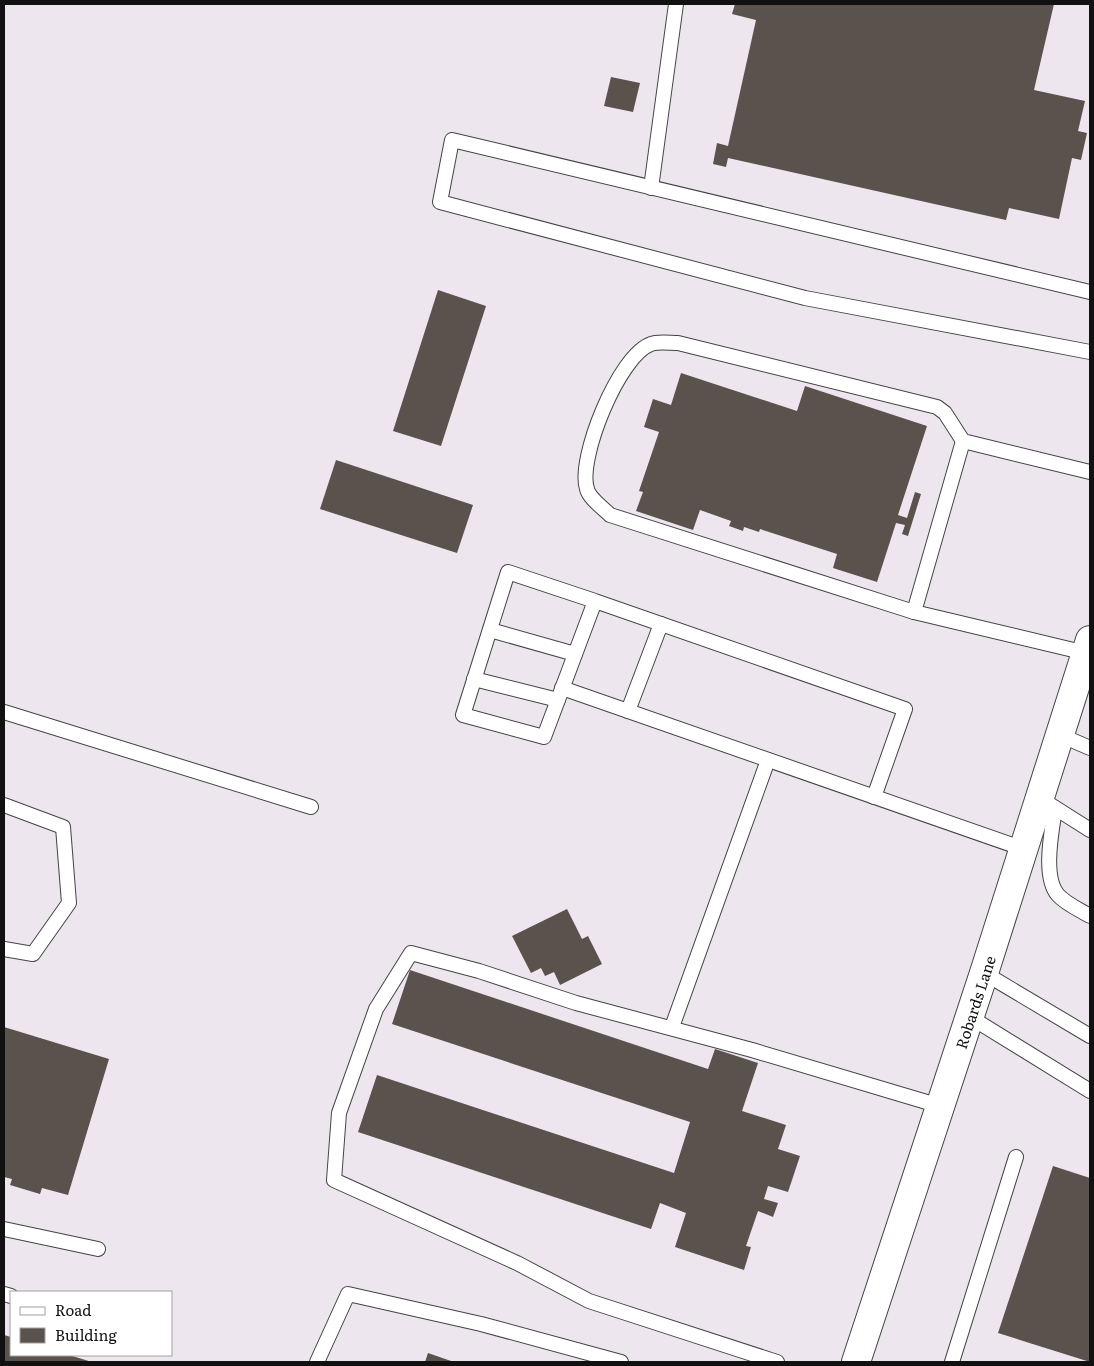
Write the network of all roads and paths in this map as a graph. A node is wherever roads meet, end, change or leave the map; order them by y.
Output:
1 (676, 4) edge
2 (651, 188) junction
3 (1090, 292) edge
4 (1090, 352) edge
5 (963, 441) junction
6 (1090, 472) edge
7 (595, 601) junction
8 (914, 612) junction
9 (660, 624) junction
10 (490, 630) junction
11 (1088, 646) edge
12 (575, 654) junction
13 (474, 679) junction
14 (560, 694) junction
15 (628, 711) junction
16 (4, 712) edge
17 (1060, 735) junction
18 (1090, 748) edge
19 (768, 760) junction
20 (874, 796) junction
21 (1047, 803) junction
22 (4, 805) edge
23 (311, 807) dead end
24 (1090, 830) edge
25 (1024, 849) junction
26 (1090, 916) edge
27 (4, 949) edge
28 (984, 973) junction
29 (970, 1017) junction
30 (672, 1027) junction
31 (1090, 1036) edge
32 (1090, 1091) edge
33 (940, 1106) junction
34 (1016, 1158) dead end
35 (4, 1229) edge
36 (98, 1249) dead end
37 (317, 1362) edge
38 (621, 1362) edge
39 (777, 1362) edge
40 (856, 1362) edge
41 (952, 1362) edge

1 - 2 lane
2 - 3 lane
2 - 4 lane
5 - 6 lane
5 - 8 lane
5 - 8 lane
7 - 9 lane
7 - 10 lane
7 - 12 lane
8 - 11 lane
9 - 15 lane
9 - 20 lane
10 - 12 lane
10 - 13 lane
11 - 17 street, Robards Lane
12 - 14 lane
13 - 14 lane
13 - 14 lane
14 - 15 lane
15 - 19 lane
16 - 23 lane
17 - 18 lane
17 - 21 street, Robards Lane
19 - 20 lane
19 - 30 lane
20 - 25 lane
21 - 24 lane
21 - 25 street, Robards Lane
21 - 26 lane
22 - 27 lane
25 - 28 street, Robards Lane
28 - 29 street, Robards Lane
28 - 31 lane
29 - 32 lane
29 - 33 street, Robards Lane
30 - 33 lane
30 - 39 lane
33 - 40 street, Robards Lane
34 - 41 lane
35 - 36 lane
37 - 38 lane

